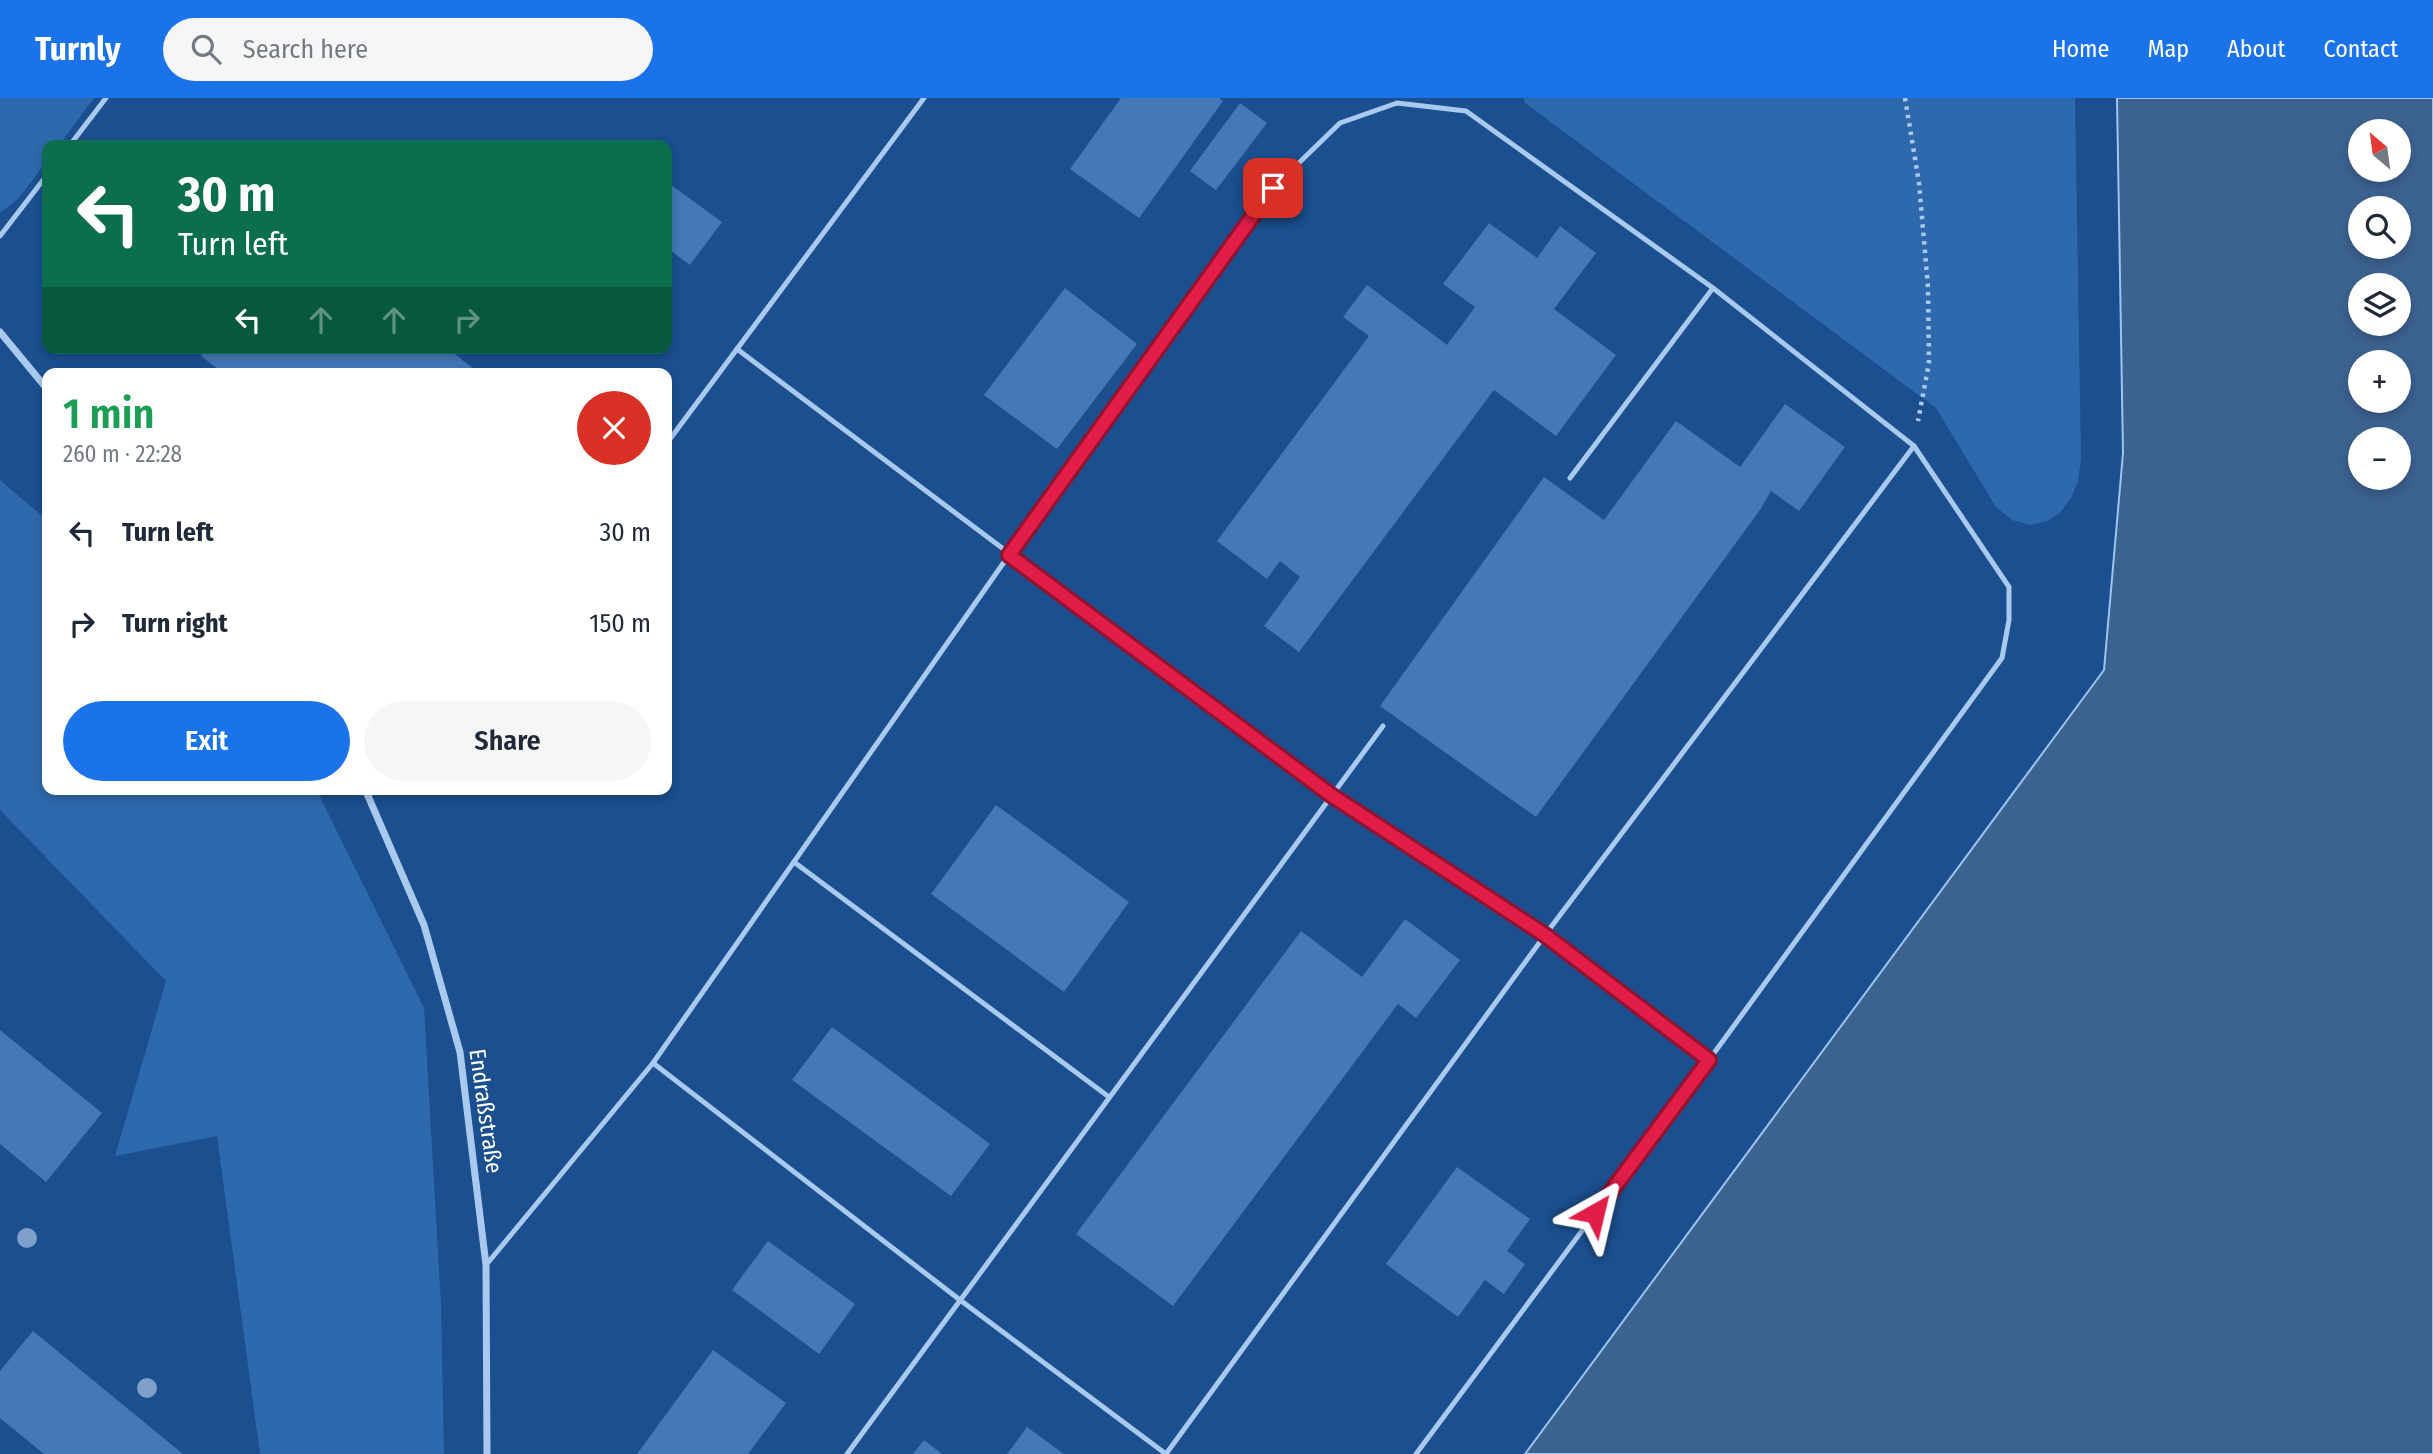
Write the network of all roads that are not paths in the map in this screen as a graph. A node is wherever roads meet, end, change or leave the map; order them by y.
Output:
1 (106, 98) edge
2 (925, 98) edge
3 (1399, 100) edge
4 (74, 140) edge
5 (42, 181) edge
6 (0, 236) edge
7 (1713, 288) junction
8 (0, 332) edge
9 (737, 349) junction
10 (42, 383) edge
11 (672, 436) edge
12 (1913, 446) junction
13 (1570, 478) dead end
14 (1009, 555) junction
15 (1383, 726) dead end
16 (368, 795) edge
17 (1331, 795) junction
18 (794, 862) junction
19 (1545, 935) junction
20 (1709, 1060) junction
21 (653, 1063) junction
22 (1109, 1097) junction
23 (486, 1265) junction
24 (960, 1300) junction
25 (487, 1454) edge
26 (847, 1454) edge
27 (1166, 1454) edge
28 (1416, 1454) edge

1 - 4 lane
2 - 9 lane
3 - 7 lane
3 - 14 lane
5 - 6 lane
7 - 12 lane
7 - 13 lane
8 - 10 street
9 - 11 lane
9 - 14 lane
12 - 19 lane
12 - 20 lane
14 - 17 lane
14 - 18 lane
15 - 17 lane
16 - 23 street, Endraßstraße
17 - 19 lane
17 - 22 lane
18 - 21 lane
18 - 22 lane
19 - 20 lane
19 - 27 lane
20 - 28 lane
21 - 23 lane
21 - 24 lane
22 - 24 lane
23 - 25 street, Endraßstraße
24 - 26 lane
24 - 27 lane

